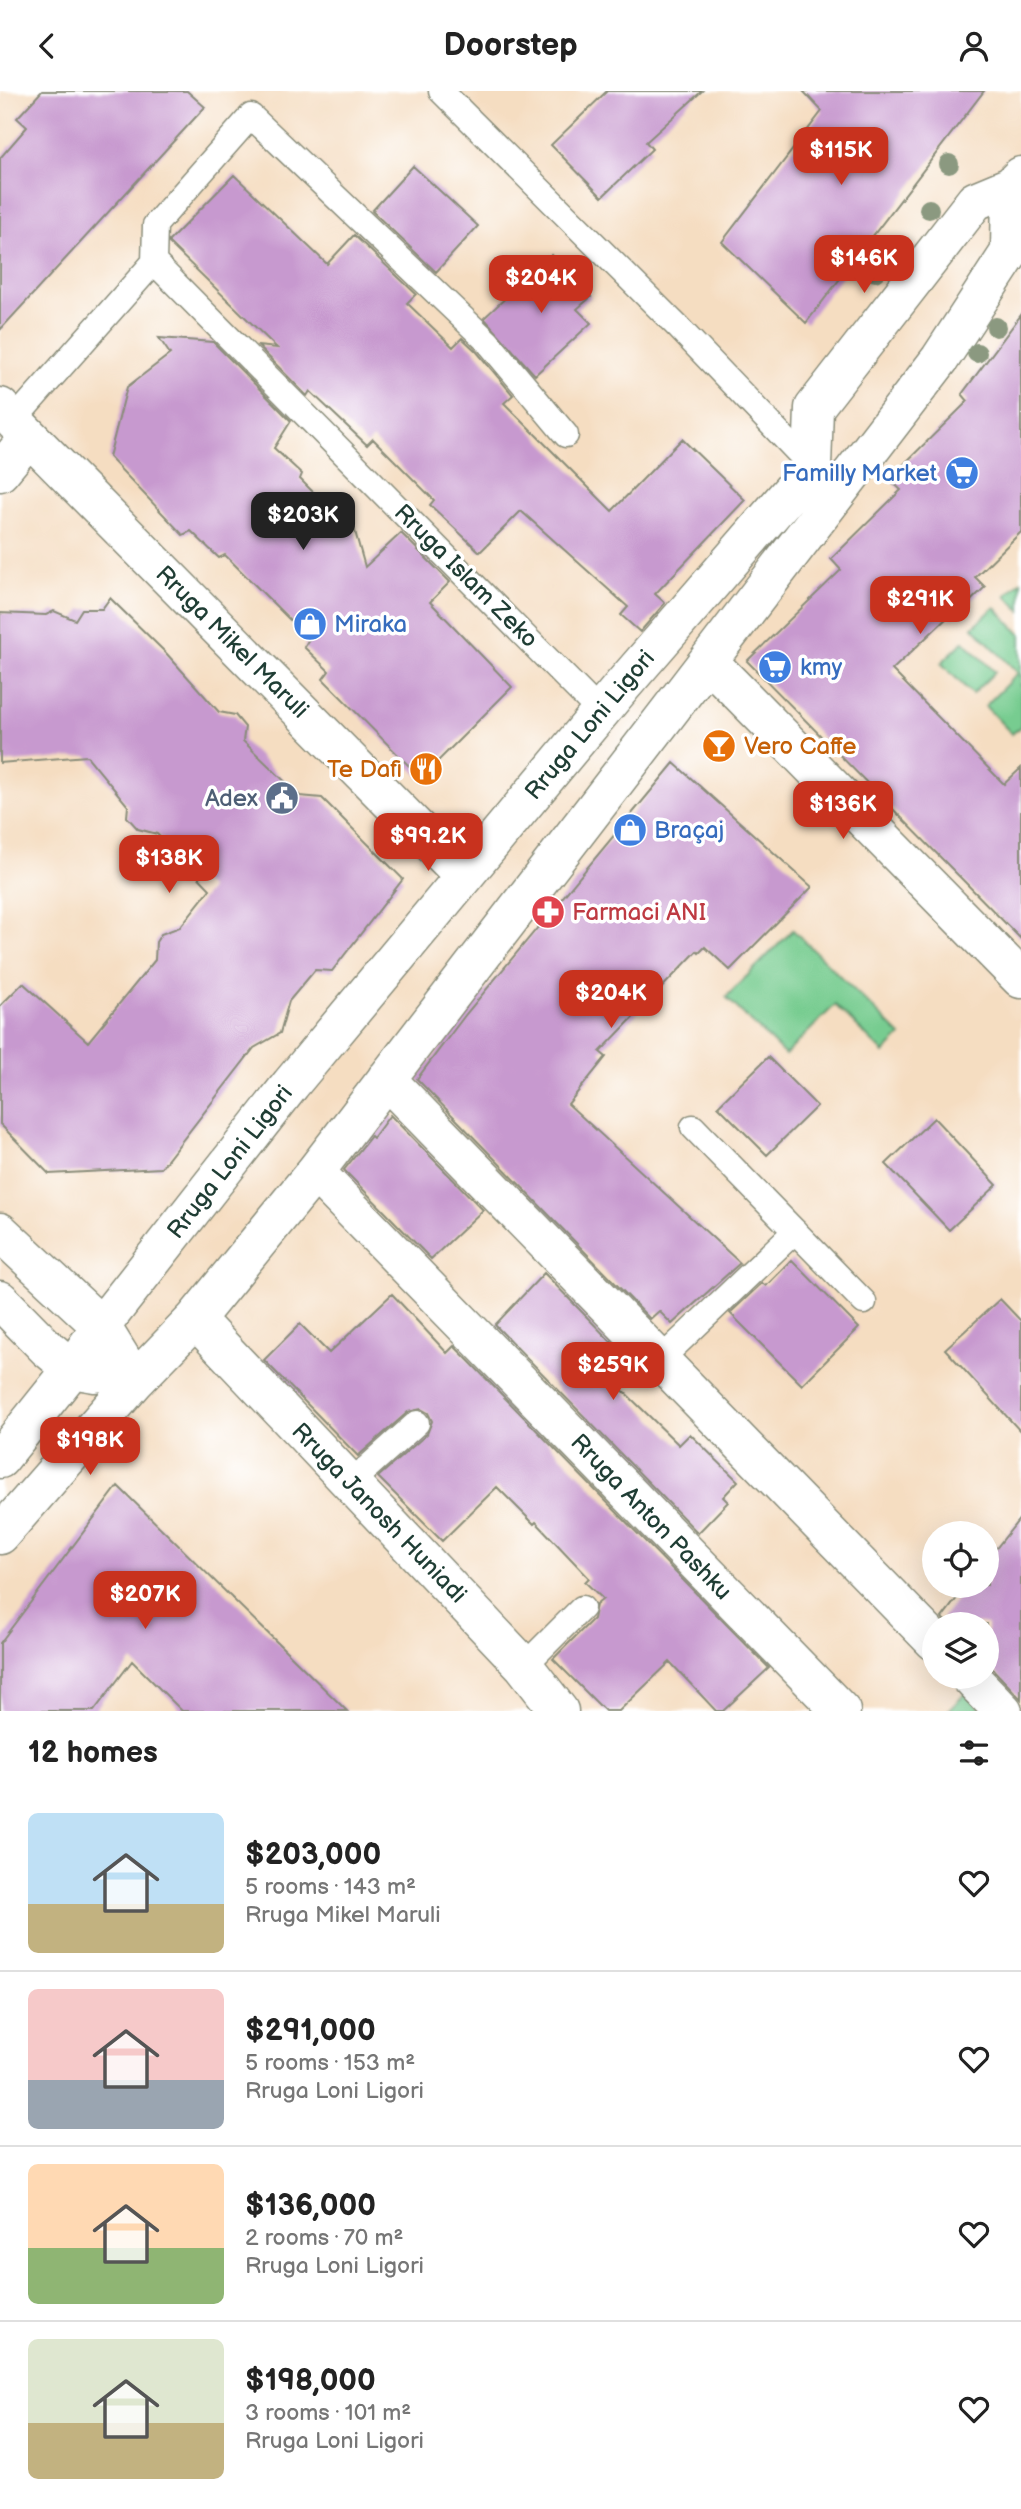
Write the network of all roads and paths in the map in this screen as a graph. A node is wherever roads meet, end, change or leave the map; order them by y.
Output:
1 (441, 91) edge
2 (1016, 181) edge
3 (155, 262) junction
4 (14, 422) edge
5 (566, 435) dead end
6 (812, 467) junction
7 (0, 473) edge
8 (708, 661) junction
9 (600, 712) junction
10 (464, 876) junction
11 (1021, 979) edge
12 (386, 1079) junction
13 (693, 1127) dead end
14 (314, 1172) junction
15 (795, 1231) junction
16 (0, 1232) edge
17 (0, 1300) edge
18 (864, 1302) dead end
19 (195, 1319) junction
20 (101, 1326) junction
21 (660, 1360) junction
22 (72, 1369) junction
23 (135, 1381) junction
24 (417, 1423) dead end
25 (0, 1459) edge
26 (350, 1483) junction
27 (0, 1535) edge
28 (582, 1608) dead end
29 (922, 1629) edge
30 (524, 1666) junction
31 (982, 1689) edge
32 (559, 1711) edge
33 (841, 1711) edge
34 (1003, 1711) edge

1 - 6 lane
2 - 6 street, Rruga Loni Ligori
2 - 8 street, Rruga Loni Ligori
3 - 4 lane
3 - 5 lane
3 - 9 lane, Rruga Islam Zeko
4 - 7 street
4 - 10 street, Rruga Mikel Maruli
6 - 9 street, Rruga Loni Ligori
8 - 11 street
8 - 12 street, Rruga Loni Ligori
9 - 10 street, Rruga Loni Ligori
10 - 20 street, Rruga Loni Ligori
12 - 14 street, Rruga Loni Ligori
12 - 21 street
13 - 15 lane
14 - 19 street, Rruga Loni Ligori
14 - 33 street, Rruga Anton Pashku
15 - 18 lane
15 - 21 lane
16 - 20 street
17 - 22 street
19 - 23 street, Rruga Loni Ligori
19 - 26 street, Rruga Janosh Huniadi
20 - 22 street, Rruga Loni Ligori
20 - 23 street
21 - 29 street
22 - 23 street
22 - 25 street, Rruga Loni Ligori
23 - 27 street, Rruga Loni Ligori
24 - 26 lane
26 - 30 street, Rruga Janosh Huniadi
28 - 30 lane
30 - 32 street, Rruga Janosh Huniadi
31 - 34 street

